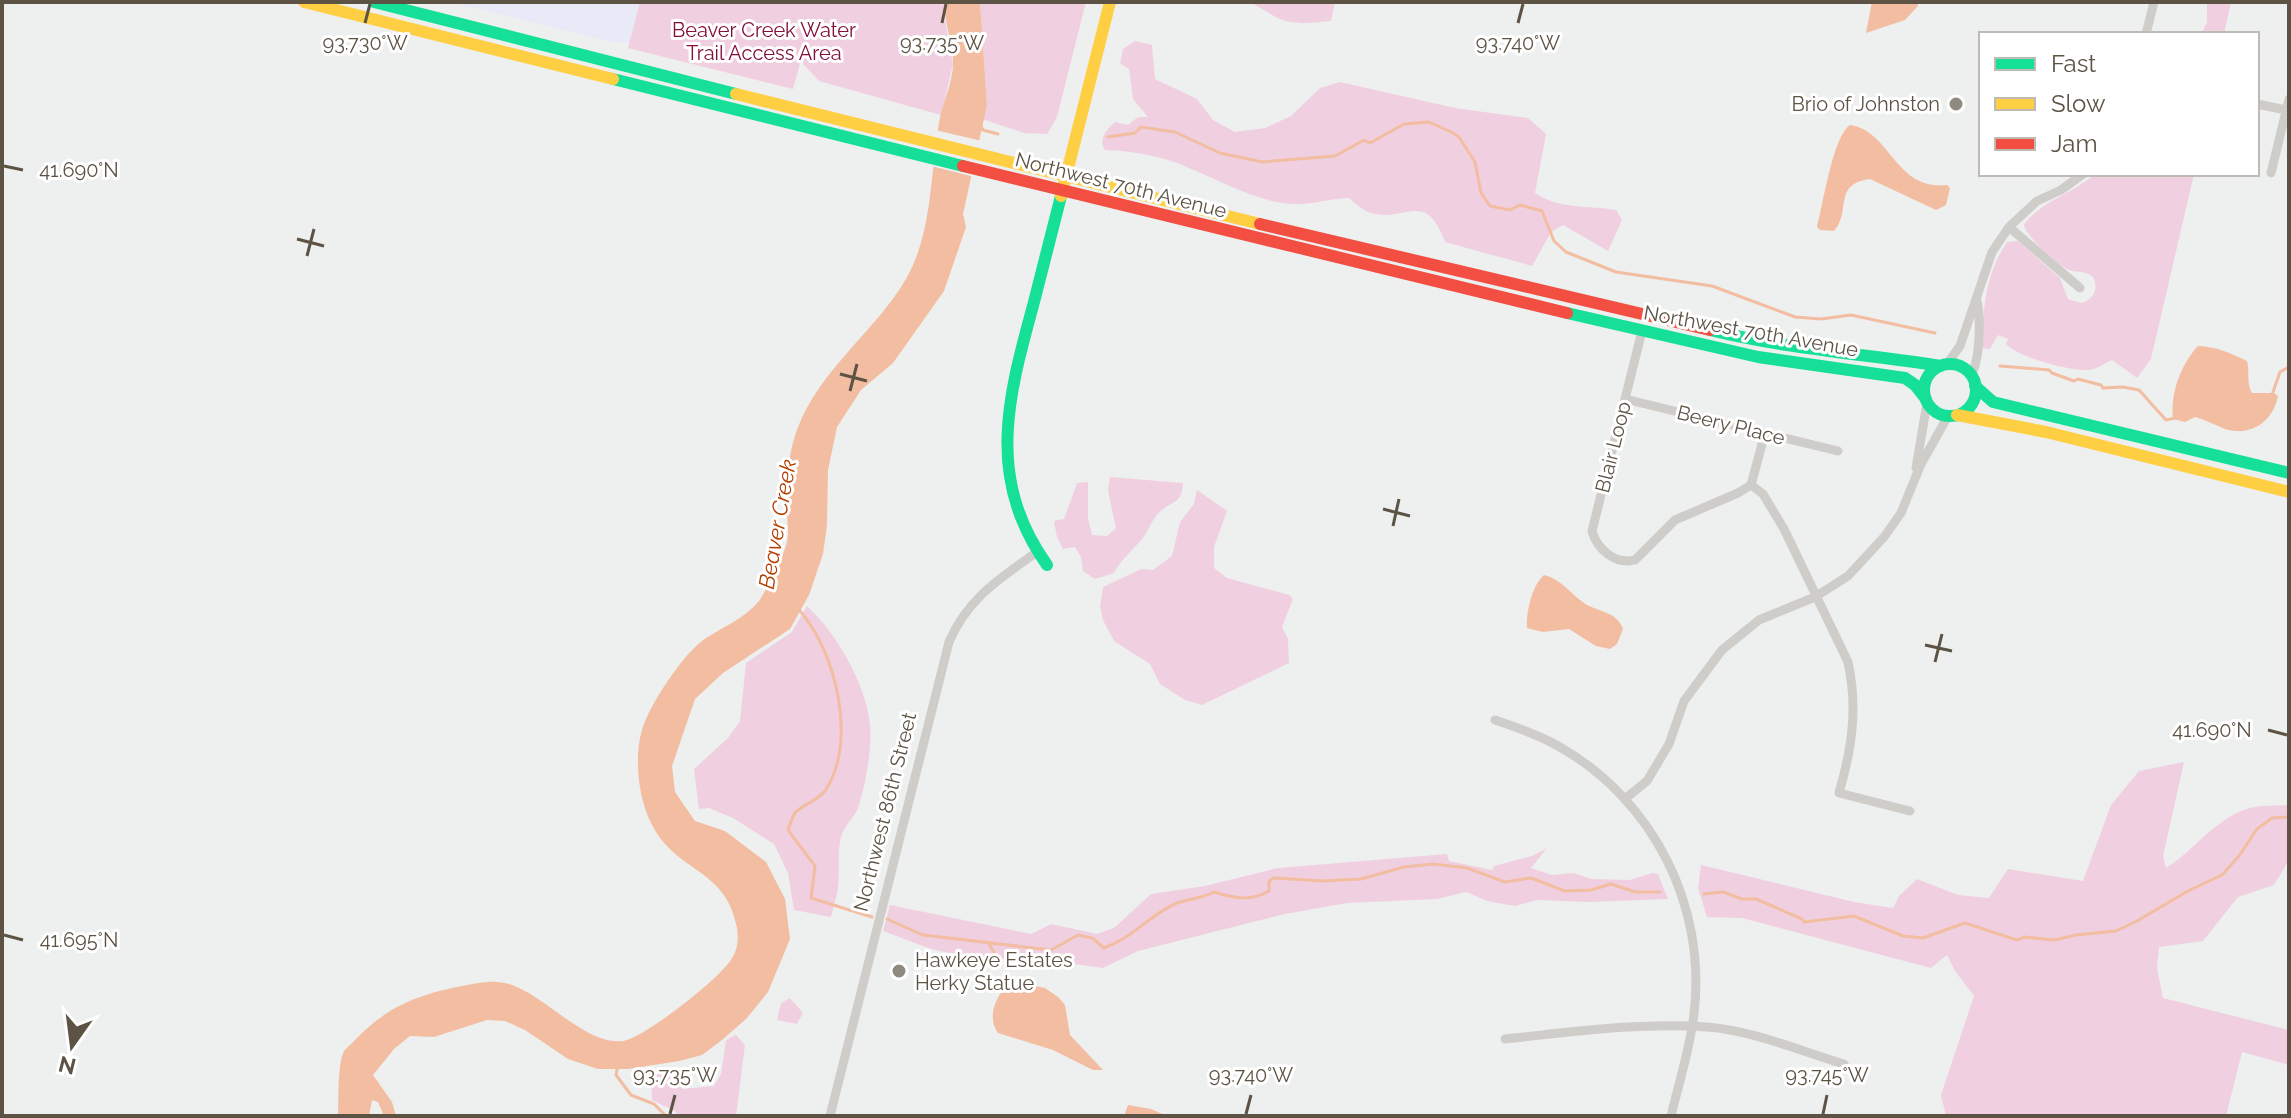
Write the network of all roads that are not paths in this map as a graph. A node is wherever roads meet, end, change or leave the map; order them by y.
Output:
1 (304, 2) edge
2 (374, 2) edge
3 (1110, 2) edge
4 (2154, 2) edge
5 (2146, 32) edge
6 (2289, 99) edge
7 (2259, 104) edge
8 (2286, 110) junction
9 (2271, 173) dead end
10 (2080, 176) edge
11 (1064, 183) junction
12 (2009, 227) junction
13 (1467, 271) junction
14 (1463, 288) junction
15 (2080, 288) dead end
16 (1977, 301) junction
17 (1642, 331) junction
18 (1944, 365) junction
19 (1973, 380) junction
20 (1625, 399) junction
21 (1926, 401) junction
22 (1953, 415) junction
23 (1765, 433) junction
24 (1838, 451) dead end
25 (2289, 473) edge
26 (1914, 479) junction
27 (1751, 485) junction
28 (2289, 492) edge
29 (1037, 552) junction
30 (1047, 565) dead end
31 (1815, 597) junction
32 (1495, 720) dead end
33 (1626, 798) junction
34 (1910, 811) dead end
35 (1692, 1027) junction
36 (1505, 1039) dead end
37 (1844, 1064) dead end
38 (830, 1116) edge
39 (1671, 1116) edge

1 - 11 main road, Northwest 70th Avenue
2 - 11 main road, Northwest 70th Avenue
3 - 11 main road
4 - 5 street
6 - 8 street
7 - 8 street
8 - 9 street
10 - 12 street
11 - 13 main road, Northwest 70th Avenue
11 - 14 main road, Northwest 70th Avenue
11 - 29 main road
12 - 15 street
12 - 16 street
13 - 14 street
13 - 18 main road, Northwest 70th Avenue
14 - 17 main road, Northwest 70th Avenue
16 - 18 street
16 - 19 street
17 - 20 street, Blair Loop
17 - 21 main road, Northwest 70th Avenue
18 - 19 main road, Northwest 70th Avenue
18 - 21 main road
19 - 22 main road
19 - 25 main road, Northwest 70th Avenue
20 - 23 street, Beery Place
20 - 27 street, Blair Loop
21 - 22 main road, Northwest 70th Avenue
21 - 26 street
22 - 26 street
22 - 28 main road, Northwest 70th Avenue
23 - 24 street, Beery Place
23 - 27 street
26 - 31 street
27 - 31 street
29 - 30 main road
29 - 38 street, Northwest 86th Street
31 - 33 street
31 - 34 street
32 - 33 street
33 - 35 street
35 - 36 street
35 - 37 street
35 - 39 street

